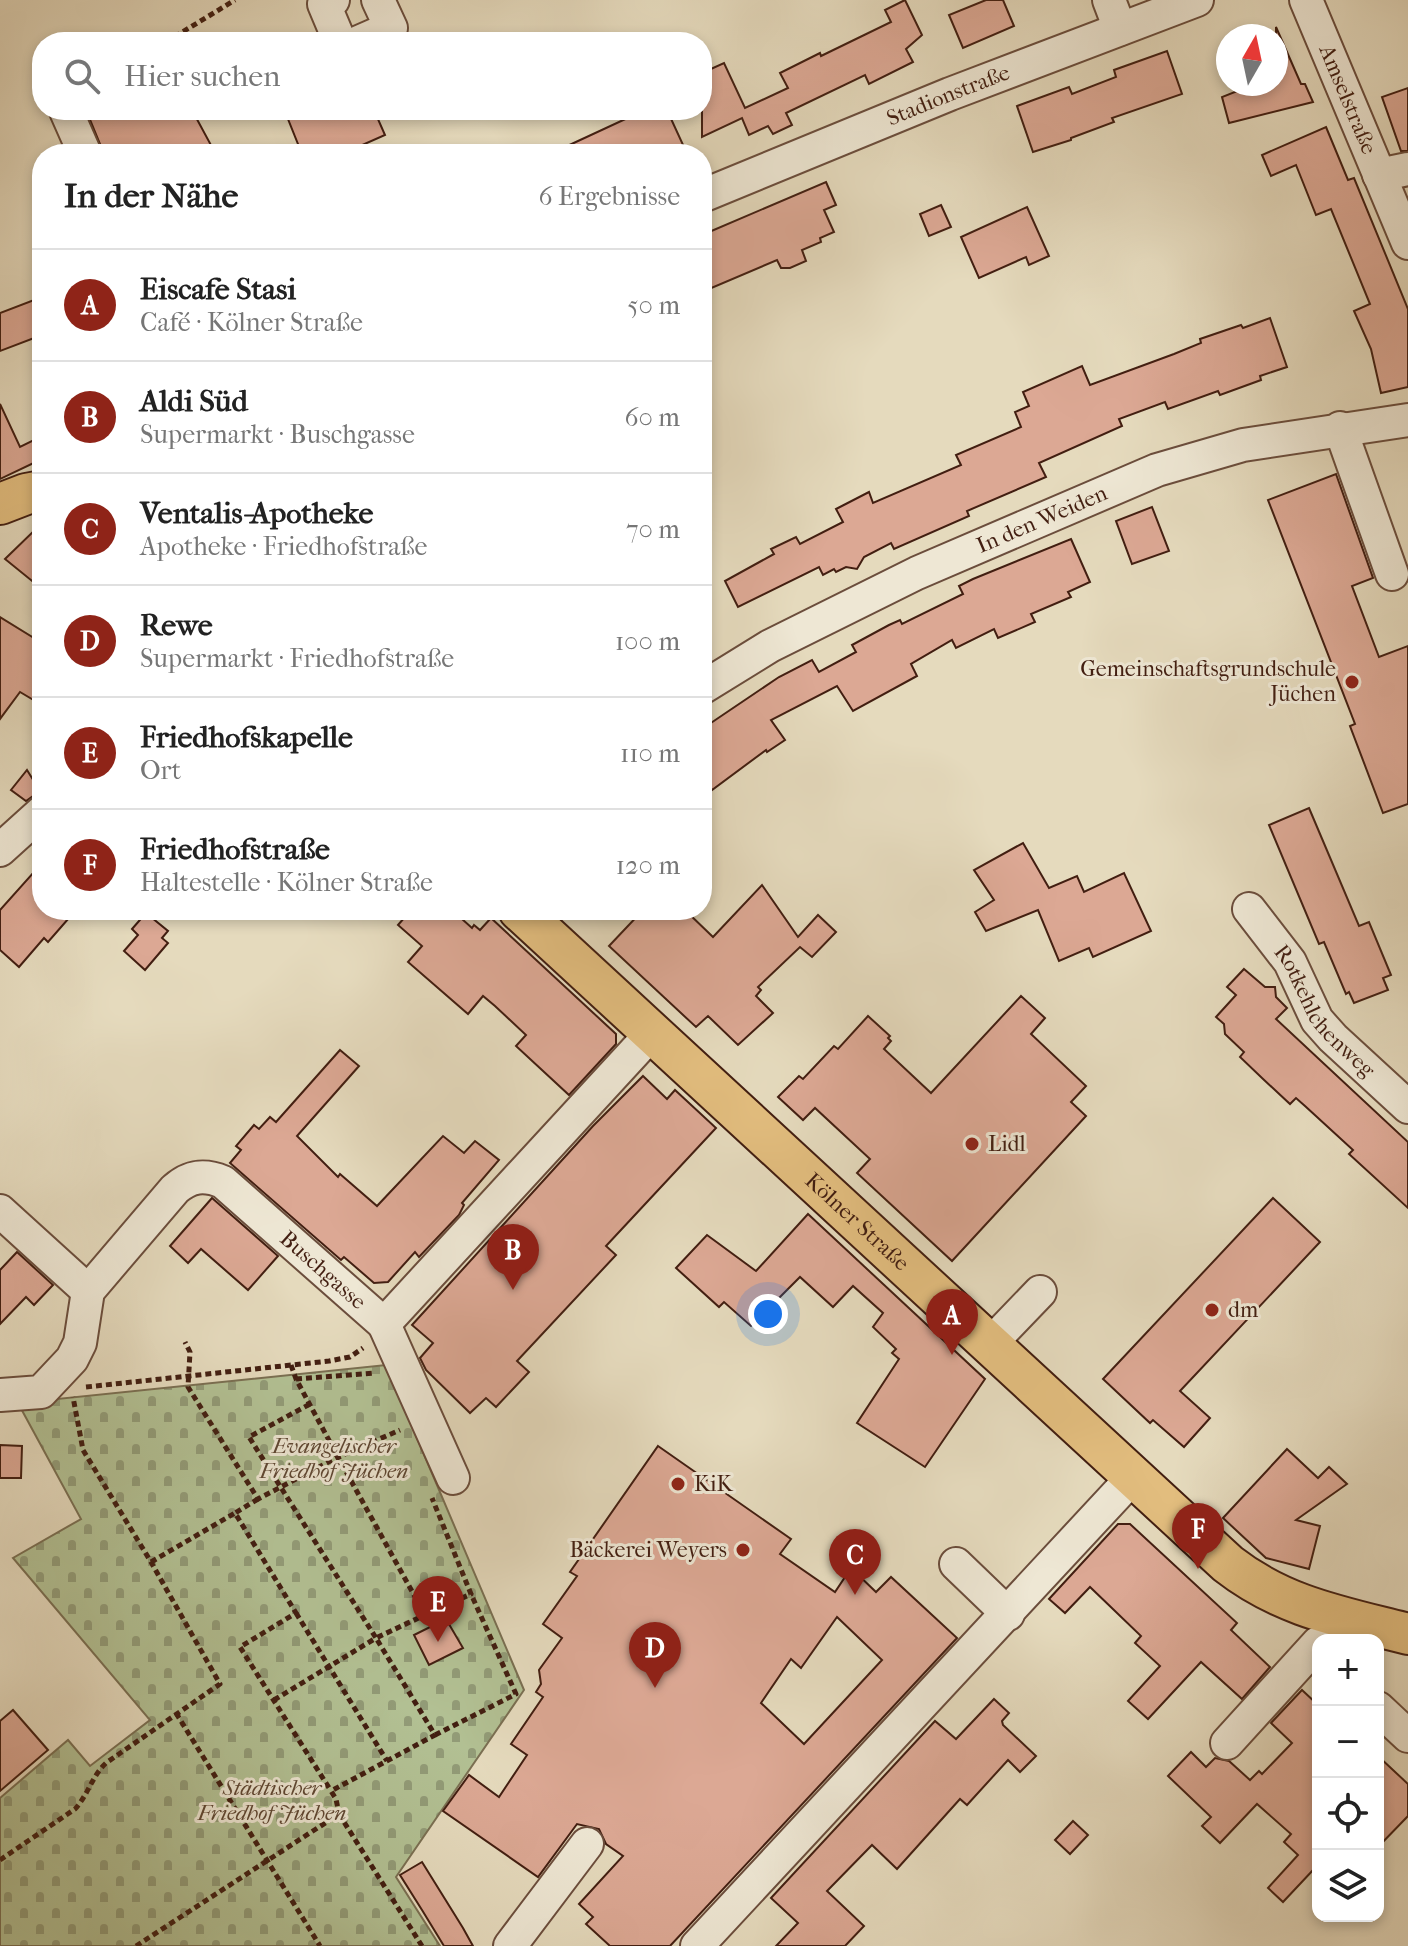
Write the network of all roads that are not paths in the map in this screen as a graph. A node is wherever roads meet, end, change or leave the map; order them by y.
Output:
1 (333, 0) edge
2 (378, 0) edge
3 (1197, 0) edge
4 (1306, 0) edge
5 (1114, 15) edge
6 (336, 32) edge
7 (382, 32) edge
8 (70, 120) edge
9 (81, 144) edge
10 (1394, 172) edge
11 (712, 192) edge
12 (1408, 243) edge
13 (1408, 420) edge
14 (1340, 428) junction
15 (1392, 574) dead end
16 (712, 682) edge
17 (32, 821) edge
18 (0, 850) edge
19 (1249, 909) dead end
20 (530, 920) edge
21 (652, 1033) junction
22 (1408, 1107) edge
23 (0, 1211) edge
24 (110, 1265) junction
25 (1040, 1292) dead end
26 (384, 1324) junction
27 (990, 1344) junction
28 (0, 1395) edge
29 (1133, 1477) junction
30 (442, 1488) road end
31 (956, 1564) dead end
32 (1008, 1614) junction
33 (1329, 1634) edge
34 (1384, 1634) edge
35 (1408, 1634) edge
36 (1312, 1654) edge
37 (1384, 1714) edge
38 (1408, 1736) edge
39 (1227, 1743) dead end
40 (587, 1844) dead end
41 (510, 1946) edge
42 (697, 1946) edge

1 - 6 street
2 - 7 street
3 - 5 street, Stadionstraße
4 - 10 street, Amselstraße
5 - 11 street, Stadionstraße
8 - 9 street
10 - 12 street, Amselstraße
13 - 14 street, In den Weiden
14 - 15 street
14 - 16 street, In den Weiden
17 - 18 street
19 - 22 street, Rotkehlchenweg
20 - 21 main road, Kölner Straße
21 - 26 street, Buschgasse
21 - 27 main road, Kölner Straße
23 - 24 street
24 - 26 street, Buschgasse
24 - 28 street
25 - 27 street
26 - 30 street
27 - 29 main road, Kölner Straße
29 - 32 street
29 - 33 main road, Kölner Straße
31 - 32 street
32 - 42 street
34 - 35 main road, Kölner Straße
36 - 39 street
37 - 38 street
40 - 41 street

